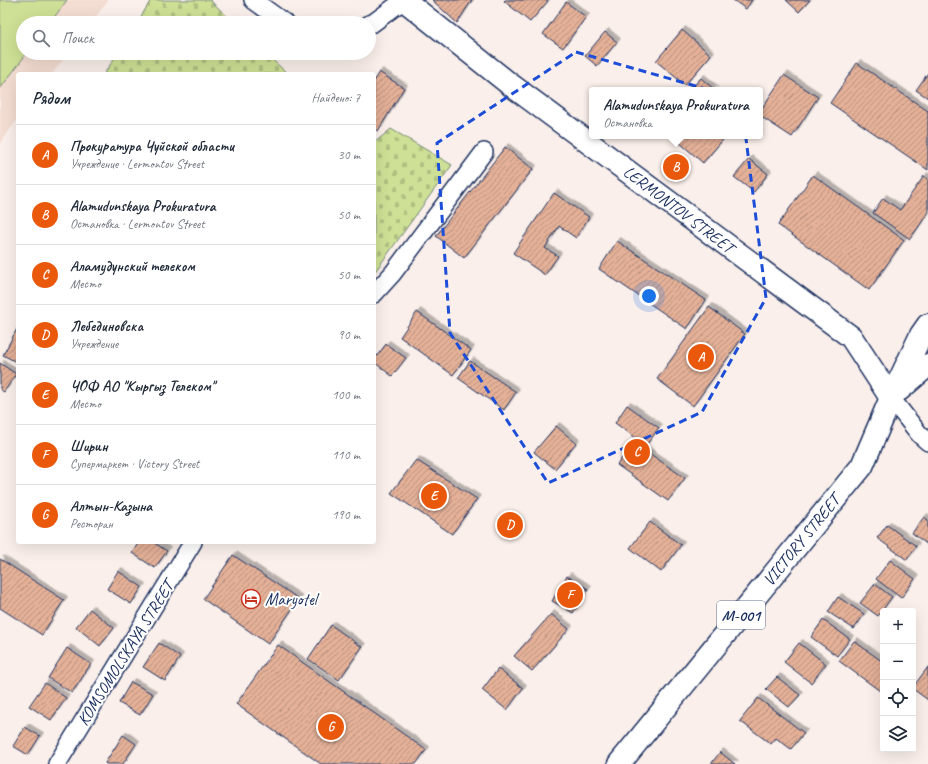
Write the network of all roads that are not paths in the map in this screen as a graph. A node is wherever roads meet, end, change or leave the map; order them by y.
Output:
1 (253, 0) edge
2 (404, 0) edge
3 (275, 16) edge
4 (376, 21) edge
5 (484, 152) dead end
6 (376, 292) edge
7 (928, 325) edge
8 (928, 365) edge
9 (890, 398) junction
10 (928, 442) edge
11 (192, 544) edge
12 (57, 764) edge
13 (619, 764) edge

1 - 3 street
2 - 4 street
2 - 9 main road, LERMONTOV STREET
5 - 6 street
7 - 9 main road, М-001
8 - 9 main road, М-001
9 - 10 street, LERMONTOV STREET
9 - 13 main road, VICTORY STREET / М-001
11 - 12 street, KOMSOMOLSKAYA STREET

